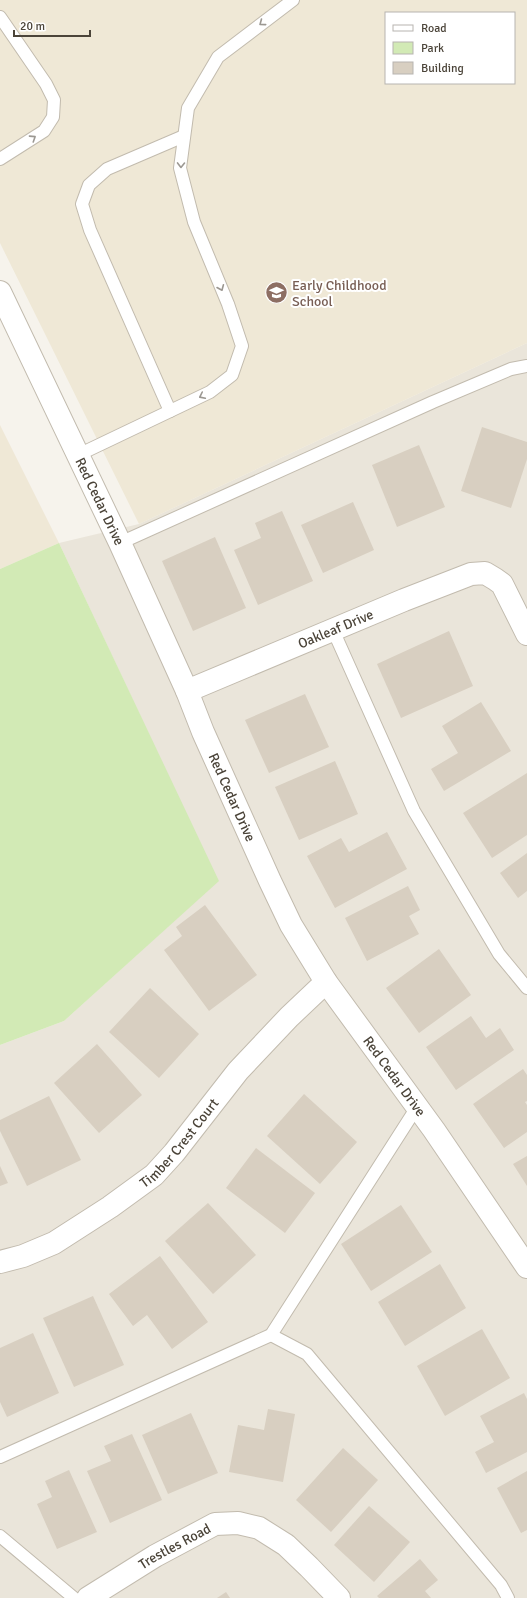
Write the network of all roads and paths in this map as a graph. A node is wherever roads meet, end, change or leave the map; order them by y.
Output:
1 (293, 0) edge
2 (0, 17) edge
3 (184, 136) junction
4 (0, 159) edge
5 (0, 292) edge
6 (527, 366) edge
7 (170, 411) junction
8 (78, 455) junction
9 (120, 543) junction
10 (333, 630) junction
11 (527, 634) edge
12 (187, 690) junction
13 (326, 982) junction
14 (527, 988) edge
15 (417, 1107) junction
16 (0, 1262) edge
17 (527, 1267) edge
18 (271, 1335) junction
19 (0, 1457) edge
20 (0, 1536) edge
21 (74, 1598) edge
22 (88, 1598) edge
23 (339, 1598) edge
24 (508, 1598) edge

1 -> 3 lane
4 -> 2 lane
3 -> 7 lane
3 - 7 lane
5 - 8 street, Red Cedar Drive
6 - 9 lane
7 - 8 lane
8 - 9 street, Red Cedar Drive
9 - 12 street, Red Cedar Drive
10 - 11 street, Oakleaf Drive
10 - 12 street, Oakleaf Drive
10 - 14 lane
12 - 13 street, Red Cedar Drive
13 - 15 street, Red Cedar Drive
13 - 16 street, Timber Crest Court
15 - 17 street, Red Cedar Drive
15 - 18 lane
18 - 19 lane
18 - 24 lane
20 - 21 lane
22 - 23 street, Trestles Road

